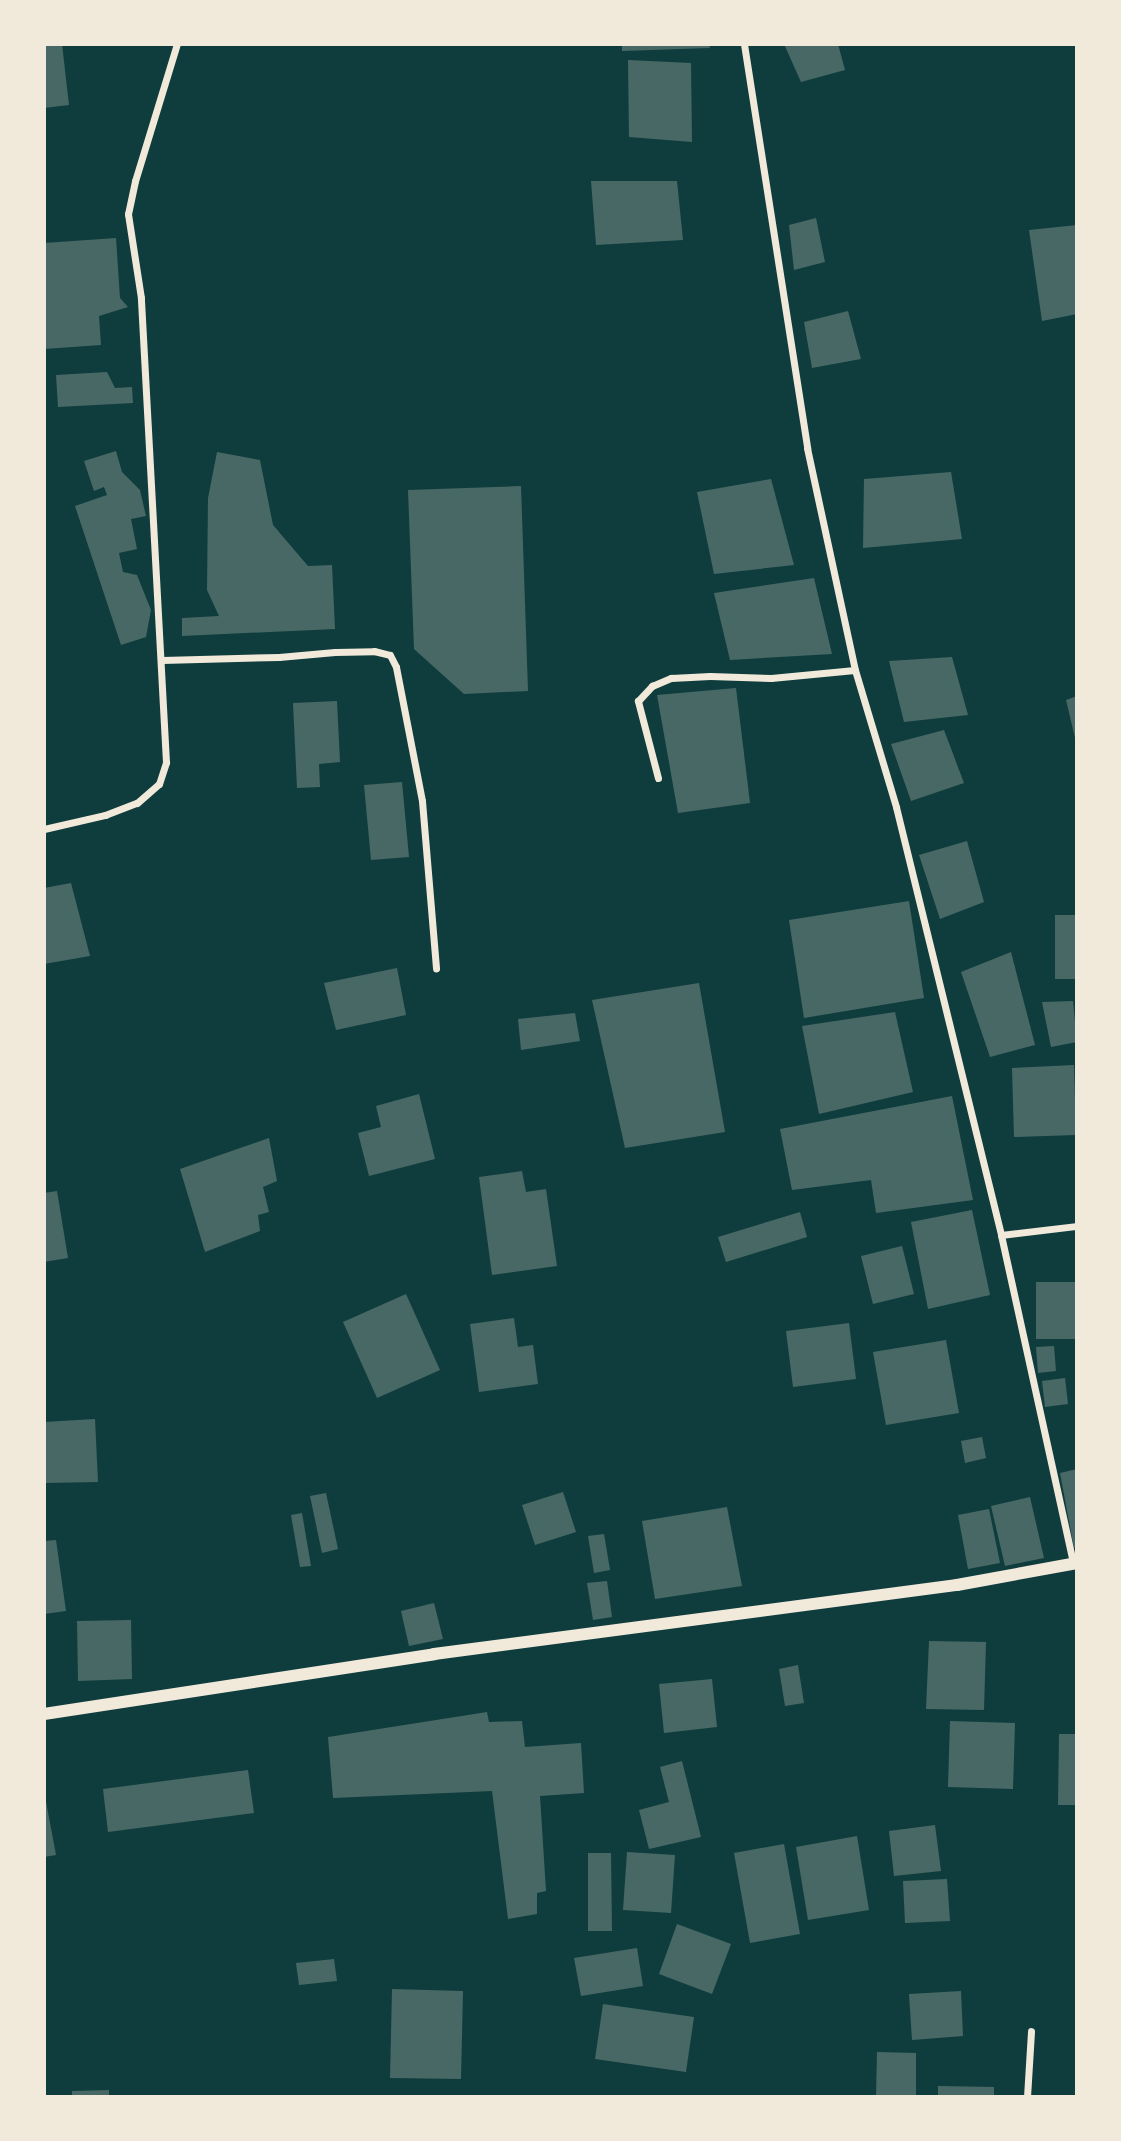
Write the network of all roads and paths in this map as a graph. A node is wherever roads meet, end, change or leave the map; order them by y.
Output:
1 (177, 44) edge
2 (744, 44) edge
3 (162, 660) junction
4 (855, 670) junction
5 (658, 778) dead end
6 (44, 829) edge
7 (436, 968) dead end
8 (1077, 1226) edge
9 (1001, 1234) junction
10 (1075, 1563) edge
11 (44, 1714) edge
12 (1031, 2031) dead end
13 (1027, 2097) edge

1 - 3 street
2 - 4 street
3 - 6 street
3 - 7 street
4 - 5 street
4 - 9 street
8 - 9 street
9 - 10 street
10 - 11 street
12 - 13 street

